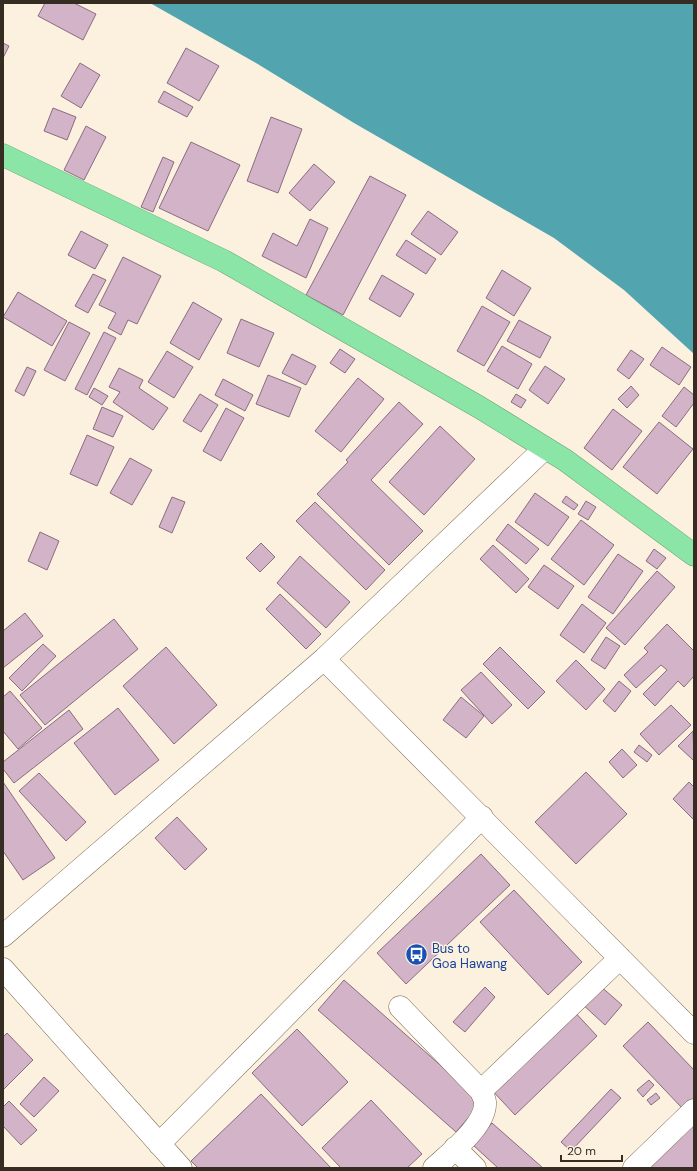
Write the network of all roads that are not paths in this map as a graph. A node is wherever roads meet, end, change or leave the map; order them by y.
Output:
1 (3, 155) edge
2 (545, 448) junction
3 (694, 555) edge
4 (324, 659) junction
5 (482, 817) junction
6 (3, 936) edge
7 (620, 958) junction
8 (3, 968) edge
9 (400, 1007) dead end
10 (694, 1033) edge
11 (481, 1090) junction
12 (694, 1110) edge
13 (160, 1144) junction
14 (455, 1148) junction
15 (181, 1168) edge
16 (434, 1168) edge
17 (475, 1168) edge
18 (634, 1168) edge

1 - 2 highway
2 - 3 highway
2 - 4 street
4 - 5 street
4 - 6 street
5 - 7 street
5 - 13 street
7 - 10 street
7 - 11 street
8 - 13 street
9 - 11 street
11 - 14 street
12 - 18 street
13 - 15 street
14 - 16 street
14 - 17 street

